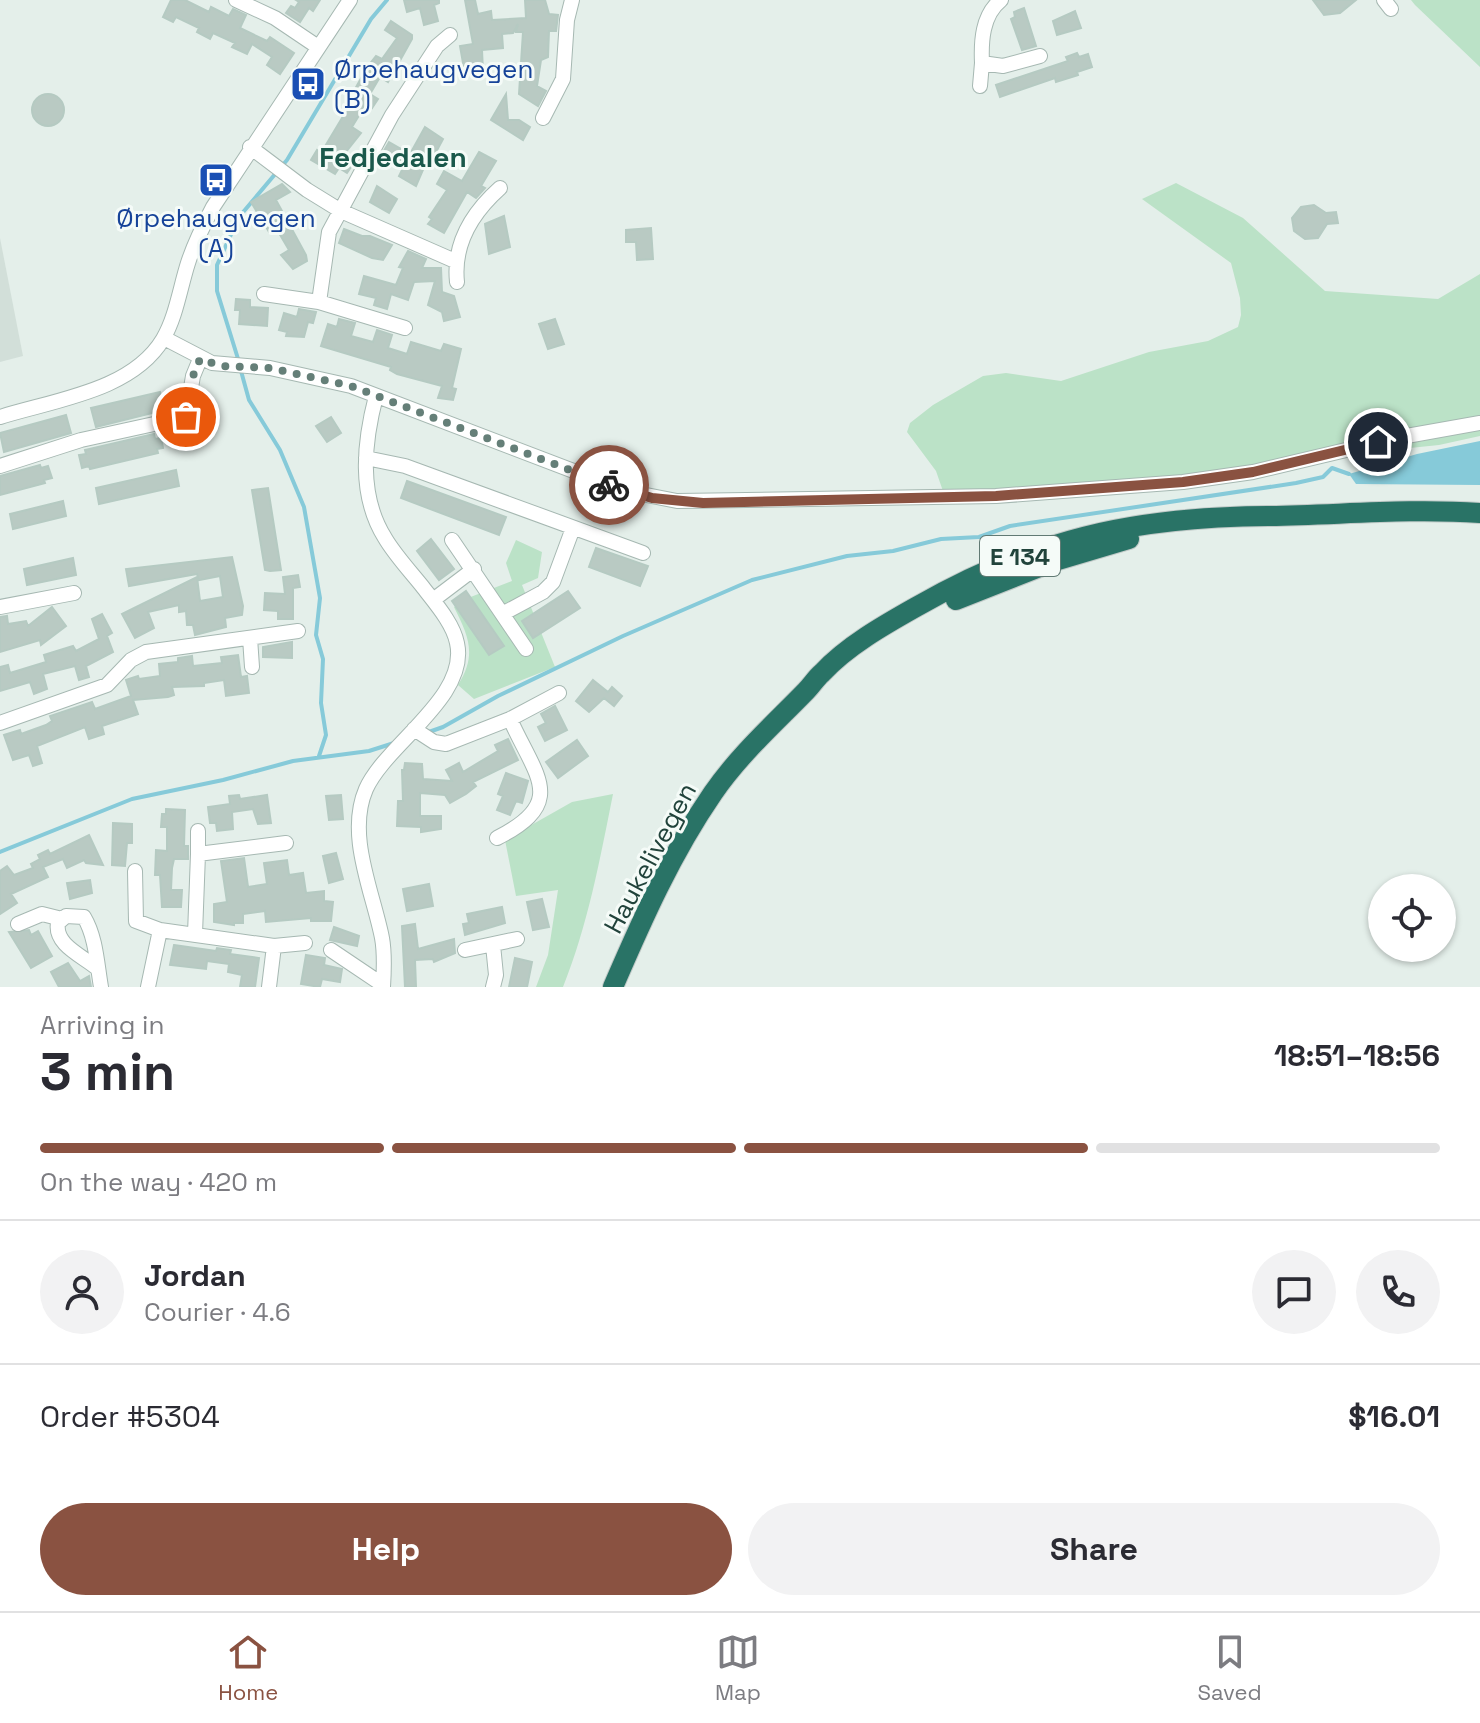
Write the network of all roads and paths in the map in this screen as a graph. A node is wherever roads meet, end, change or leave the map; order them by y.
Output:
1 (236, 0) edge
2 (350, 0) edge
3 (572, 0) edge
4 (1001, 0) edge
5 (450, 35) dead end
6 (318, 47) junction
7 (1040, 56) dead end
8 (982, 63) junction
9 (980, 86) dead end
10 (543, 118) dead end
11 (250, 147) junction
12 (500, 188) dead end
13 (341, 211) junction
14 (455, 261) junction
15 (457, 282) dead end
16 (264, 294) dead end
17 (319, 302) junction
18 (405, 328) dead end
19 (164, 338) junction
20 (200, 359) junction
21 (376, 396) junction
22 (0, 417) edge
23 (1480, 423) edge
24 (366, 458) junction
25 (0, 466) edge
26 (1480, 513) edge
27 (573, 528) junction
28 (452, 540) dead end
29 (643, 553) dead end
30 (474, 569) junction
31 (74, 593) dead end
32 (433, 600) junction
33 (0, 607) edge
34 (504, 613) junction
35 (298, 631) dead end
36 (250, 638) junction
37 (526, 649) dead end
38 (252, 667) dead end
39 (559, 693) dead end
40 (510, 719) junction
41 (0, 723) edge
42 (414, 729) junction
43 (198, 831) dead end
44 (497, 838) dead end
45 (286, 843) dead end
46 (198, 854) junction
47 (135, 871) dead end
48 (62, 919) junction
49 (18, 924) dead end
50 (160, 930) junction
51 (195, 934) junction
52 (517, 939) dead end
53 (305, 943) dead end
54 (493, 945) junction
55 (274, 946) junction
56 (331, 950) dead end
57 (465, 950) dead end
58 (98, 969) junction
59 (383, 986) edge
60 (101, 987) edge
61 (148, 987) edge
62 (269, 987) edge
63 (493, 987) edge
64 (613, 987) edge

1 - 6 street
2 - 6 street
3 - 10 street
4 - 8 street
5 - 13 street
6 - 11 street
7 - 8 street
8 - 9 street
11 - 13 street
11 - 19 street
12 - 14 street
13 - 14 street
13 - 17 street
14 - 15 street
16 - 17 street
17 - 18 street
19 - 20 street
19 - 22 street
20 - 21 street
20 - 25 street
21 - 23 street
21 - 24 street
24 - 27 street
24 - 32 street
26 - 64 highway, Haukelivegen / E 134
27 - 29 street
27 - 34 street
28 - 30 street
30 - 32 street
30 - 34 street
31 - 33 street
32 - 42 street
34 - 37 street
35 - 36 street
36 - 38 street
36 - 41 street
39 - 40 street
40 - 42 street
40 - 44 street
42 - 59 street
43 - 46 street
45 - 46 street
46 - 51 street
47 - 50 street
48 - 49 street
48 - 58 street
48 - 58 street
50 - 51 street
50 - 61 street
51 - 55 street
52 - 54 street
53 - 55 street
54 - 57 street
54 - 63 street
55 - 62 street
56 - 59 street
58 - 60 street

